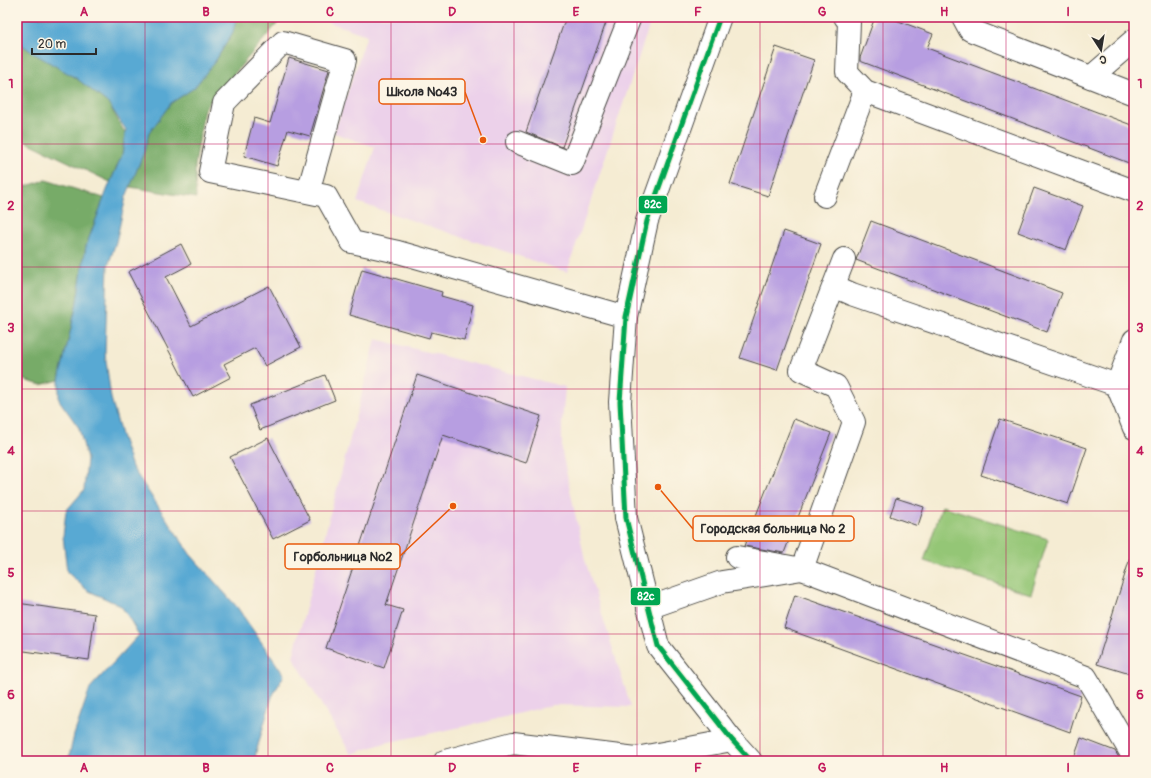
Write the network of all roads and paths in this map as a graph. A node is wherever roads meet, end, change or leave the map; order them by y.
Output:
1 (630, 17) edge
2 (720, 17) edge
3 (845, 17) edge
4 (963, 17) edge
5 (1134, 40) edge
6 (1091, 77) junction
7 (865, 90) junction
8 (1134, 94) edge
9 (517, 142) dead end
10 (308, 192) junction
11 (1134, 192) edge
12 (825, 196) dead end
13 (844, 259) dead end
14 (834, 286) junction
15 (626, 317) junction
16 (1134, 340) edge
17 (1117, 385) junction
18 (1134, 428) edge
19 (737, 557) dead end
20 (802, 569) junction
21 (648, 608) junction
22 (732, 740) junction
23 (1134, 758) edge
24 (445, 761) edge
25 (751, 761) edge

1 - 9 main road
2 - 15 main road
3 - 7 main road
4 - 6 main road
5 - 6 main road
6 - 8 main road
7 - 11 main road
7 - 12 main road
10 - 10 main road
10 - 15 main road
13 - 14 main road
14 - 17 main road
14 - 20 main road
15 - 21 main road
16 - 17 main road
17 - 18 main road
19 - 20 main road
20 - 21 main road
20 - 23 main road
21 - 22 main road
22 - 24 main road
22 - 25 main road

